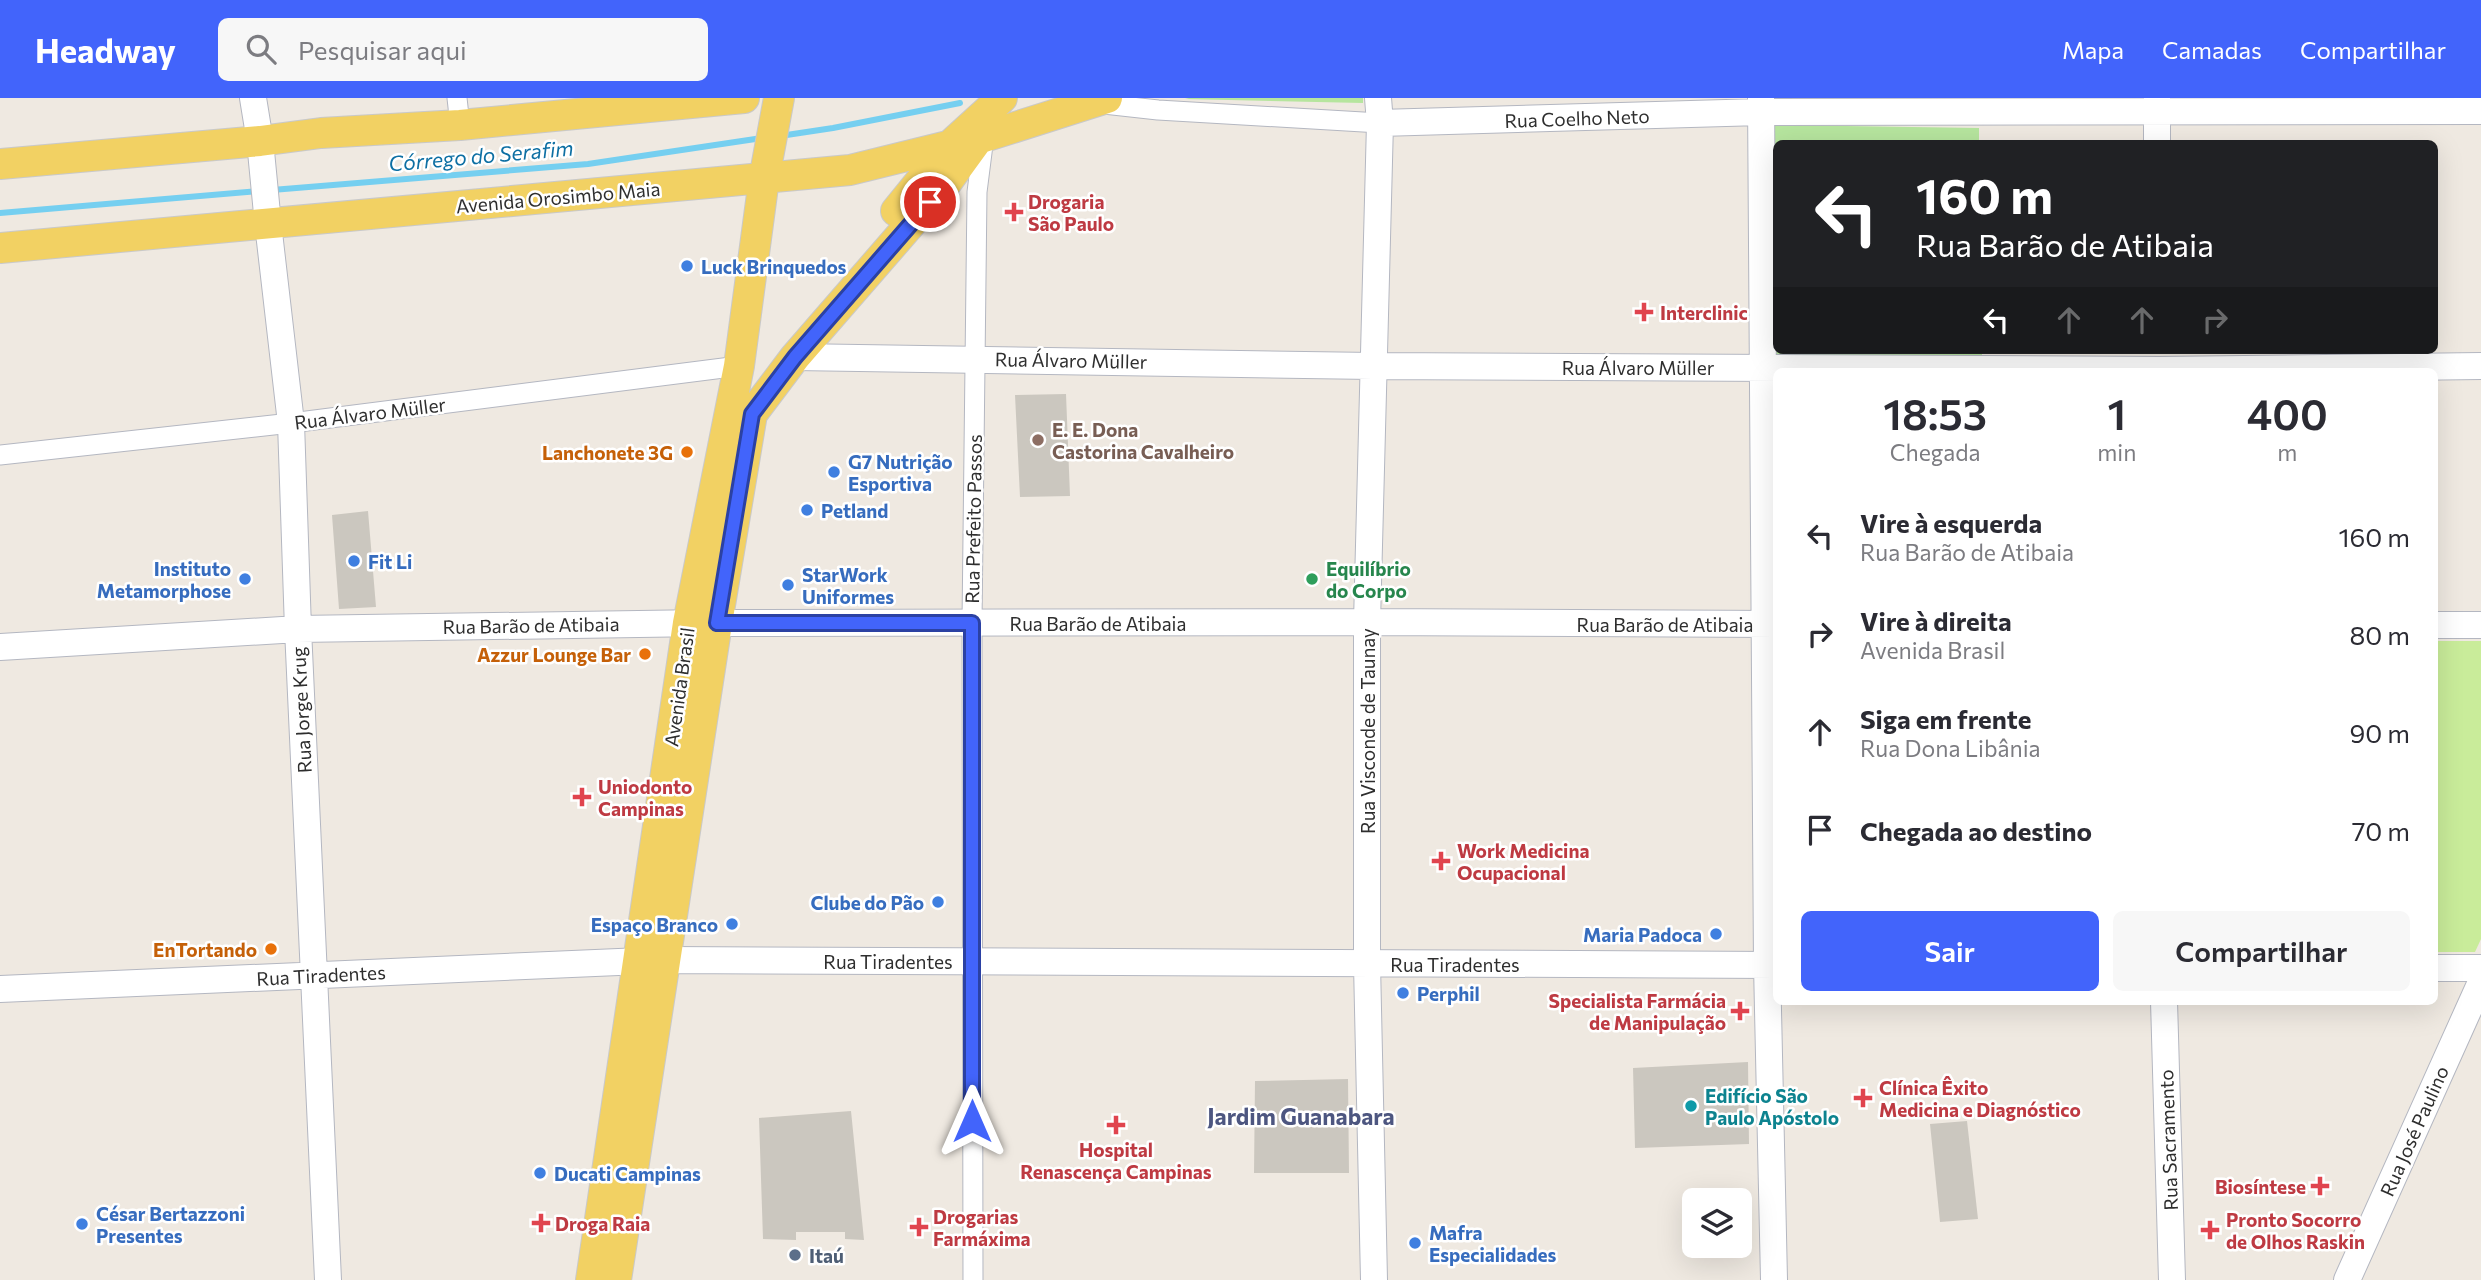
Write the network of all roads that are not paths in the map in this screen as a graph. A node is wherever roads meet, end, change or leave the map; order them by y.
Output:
1 (253, 98) edge
2 (744, 98) edge
3 (1002, 98) edge
4 (1100, 100) edge
5 (778, 103) edge
6 (1761, 105) edge
7 (2157, 105) edge
8 (459, 111) edge
9 (1379, 111) edge
10 (2481, 111) edge
11 (982, 137) junction
12 (2157, 140) edge
13 (948, 147) junction
14 (261, 149) junction
15 (0, 164) edge
16 (766, 171) junction
17 (267, 216) junction
18 (0, 248) edge
19 (795, 357) junction
20 (975, 358) junction
21 (739, 366) junction
22 (1373, 366) junction
23 (2481, 366) edge
24 (1763, 368) junction
25 (1773, 368) edge
26 (2352, 368) edge
27 (752, 414) junction
28 (291, 424) junction
29 (0, 455) edge
30 (1367, 622) junction
31 (702, 623) junction
32 (972, 623) junction
33 (1770, 624) edge
34 (2438, 625) edge
35 (2481, 625) edge
36 (298, 629) junction
37 (0, 647) edge
38 (652, 961) junction
39 (971, 961) junction
40 (1367, 964) junction
41 (1771, 965) edge
42 (2438, 968) edge
43 (2481, 968) edge
44 (313, 976) junction
45 (2481, 982) edge
46 (0, 989) edge
47 (2164, 1005) edge
48 (328, 1280) edge
49 (591, 1280) edge
50 (616, 1280) edge
51 (972, 1280) edge
52 (1374, 1280) edge
53 (1774, 1280) edge
54 (2172, 1280) edge
55 (2347, 1280) edge

1 - 14 street, Rua Jorge Krug
2 - 8 main road
3 - 13 main road
4 - 9 street, Rua Coelho Neto
4 - 11 main road, Avenida Orosimbo Maia
5 - 16 main road, Avenida Brasil
6 - 7 street, Rua Coelho Neto
6 - 9 street, Rua Coelho Neto
6 - 24 street
7 - 10 street, Rua Coelho Neto
7 - 12 street
8 - 14 main road
9 - 22 street, Rua Visconde de Taunay
11 - 13 main road, Avenida Orosimbo Maia
11 - 19 main road, Avenida Brasil
11 - 20 street, Rua Prefeito Passos
13 - 16 main road, Avenida Orosimbo Maia
13 - 27 main road
14 - 15 main road
14 - 17 street, Rua Jorge Krug
16 - 17 main road, Avenida Orosimbo Maia
16 - 21 main road, Avenida Brasil
17 - 18 main road, Avenida Orosimbo Maia
17 - 28 street, Rua Jorge Krug
19 - 20 street, Rua Álvaro Müller
19 - 27 main road, Avenida Brasil
20 - 22 street, Rua Álvaro Müller
20 - 32 street, Rua Prefeito Passos
21 - 28 street, Rua Álvaro Müller
21 - 31 main road, Avenida Brasil
22 - 24 street, Rua Álvaro Müller
22 - 30 street, Rua Visconde de Taunay
23 - 26 street, Rua Álvaro Müller
24 - 25 street, Rua Álvaro Müller
24 - 33 street
27 - 31 main road, Avenida Brasil
28 - 29 street, Rua Álvaro Müller
28 - 36 street, Rua Jorge Krug
30 - 32 street, Rua Barão de Atibaia
30 - 33 street, Rua Barão de Atibaia
30 - 40 street, Rua Visconde de Taunay
31 - 32 street, Rua Barão de Atibaia
31 - 36 street, Rua Barão de Atibaia
31 - 38 main road, Avenida Brasil
32 - 39 street, Rua Prefeito Passos
33 - 41 street
34 - 35 street
36 - 37 street, Rua Barão de Atibaia
36 - 44 street, Rua Jorge Krug
38 - 39 street, Rua Tiradentes
38 - 44 street, Rua Tiradentes
38 - 49 main road, Avenida Brasil
38 - 50 main road, Avenida Brasil
39 - 40 street, Rua Tiradentes
39 - 51 street, Rua Prefeito Passos
40 - 41 street, Rua Tiradentes
40 - 52 street, Rua Visconde de Taunay
41 - 53 street
42 - 43 street
44 - 46 street, Rua Tiradentes
44 - 48 street, Rua Jorge Krug
45 - 55 street, Rua José Paulino
47 - 54 street, Rua Sacramento

